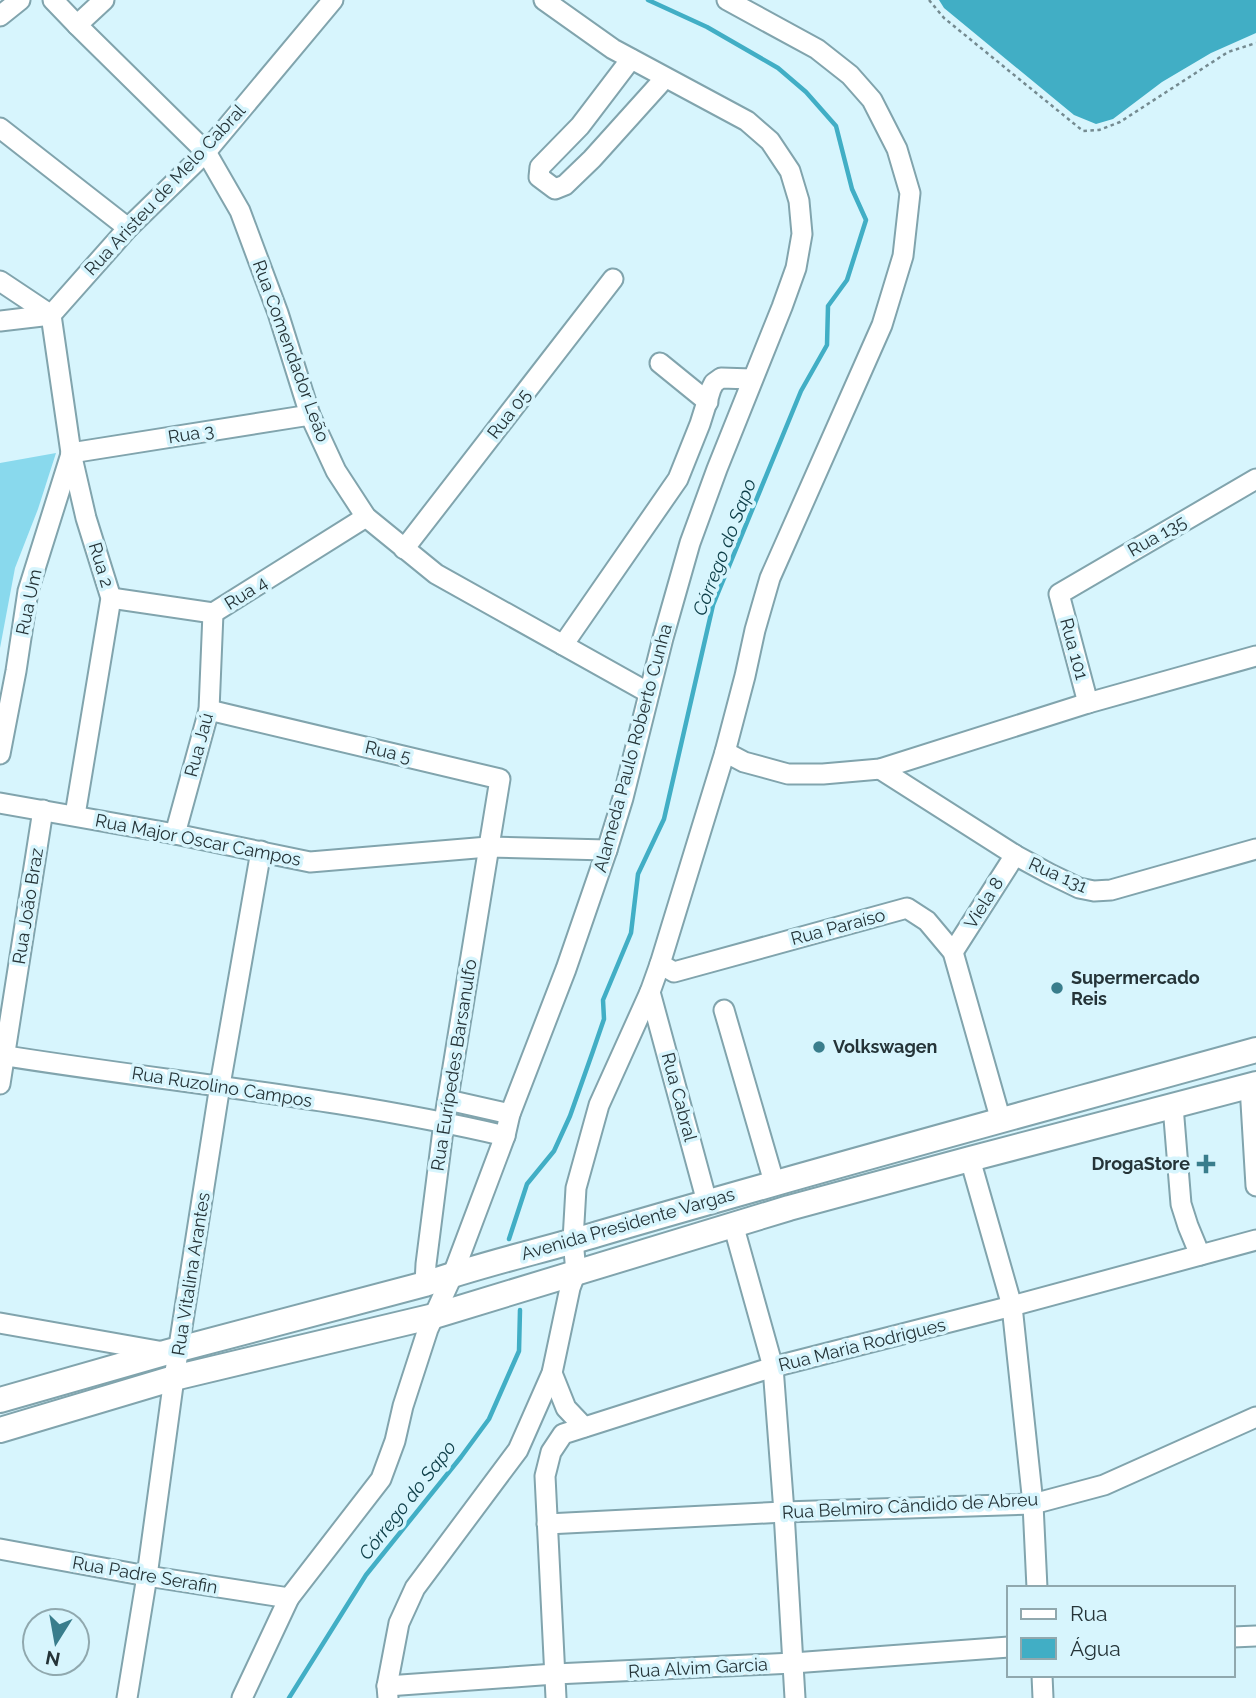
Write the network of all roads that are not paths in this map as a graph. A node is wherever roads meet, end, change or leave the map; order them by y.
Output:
1 (20, 0) edge
2 (53, 0) edge
3 (104, 0) edge
4 (333, 0) edge
5 (544, 0) edge
6 (727, 0) edge
7 (0, 16) edge
8 (76, 25) junction
9 (631, 59) junction
10 (666, 78) junction
11 (0, 128) edge
12 (206, 152) junction
13 (128, 228) junction
14 (613, 279) dead end
15 (0, 281) edge
16 (51, 315) junction
17 (0, 321) edge
18 (660, 363) dead end
19 (752, 379) junction
20 (708, 402) junction
21 (310, 415) junction
22 (71, 453) junction
23 (1256, 479) edge
24 (366, 517) junction
25 (404, 549) junction
26 (1059, 594) joint
27 (111, 598) junction
28 (213, 613) junction
29 (563, 645) junction
30 (1256, 656) edge
31 (649, 693) junction
32 (1088, 704) junction
33 (209, 710) junction
34 (725, 752) junction
35 (0, 754) edge
36 (880, 769) junction
37 (0, 803) edge
38 (43, 810) junction
39 (75, 815) junction
40 (175, 834) junction
41 (488, 847) junction
42 (1256, 849) edge
43 (607, 850) junction
44 (261, 851) junction
45 (1015, 855) junction
46 (953, 952) junction
47 (660, 964) junction
48 (650, 992) junction
49 (724, 1010) dead end
50 (1256, 1050) edge
51 (2, 1055) edge
52 (0, 1084) edge
53 (220, 1085) junction
54 (1253, 1085) edge
55 (449, 1100) junction
56 (1172, 1106) junction
57 (510, 1114) junction
58 (1001, 1121) junction
59 (444, 1122) junction
60 (505, 1136) junction
61 (970, 1159) junction
62 (774, 1182) junction
63 (1256, 1186) edge
64 (707, 1202) junction
65 (733, 1224) junction
66 (573, 1240) junction
67 (1256, 1240) edge
68 (1200, 1255) junction
69 (576, 1272) junction
70 (453, 1274) junction
71 (425, 1284) junction
72 (1012, 1306) junction
73 (434, 1316) junction
74 (0, 1323) edge
75 (174, 1351) junction
76 (773, 1367) junction
77 (552, 1373) junction
78 (174, 1378) junction
79 (0, 1400) edge
80 (1256, 1417) edge
81 (584, 1427) junction
82 (0, 1430) edge
83 (1033, 1504) junction
84 (784, 1512) junction
85 (548, 1524) junction
86 (0, 1549) edge
87 (147, 1576) junction
88 (1037, 1586) edge
89 (289, 1598) junction
90 (1256, 1636) edge
91 (1235, 1637) edge
92 (1007, 1647) edge
93 (793, 1664) junction
94 (555, 1674) junction
95 (1042, 1677) edge
96 (388, 1692) edge
97 (127, 1698) edge
98 (242, 1698) edge
99 (556, 1698) edge
100 (795, 1698) edge
101 (1043, 1698) edge

1 - 7 street
2 - 8 street, Rua Comendador Leão
3 - 8 street
4 - 12 street, Rua Aristeu de Melo Cabral
5 - 9 street, Alameda Paulo Roberto Cunha
6 - 34 street
8 - 12 street, Rua Comendador Leão
9 - 10 street, Alameda Paulo Roberto Cunha
9 - 10 street
10 - 19 street, Alameda Paulo Roberto Cunha
11 - 13 street
12 - 13 street, Rua Aristeu de Melo Cabral
12 - 21 street, Rua Comendador Leão
13 - 16 street, Rua Aristeu de Melo Cabral
14 - 25 street, Rua 05
15 - 16 street
16 - 17 street
16 - 22 street, Rua 2
18 - 20 street
19 - 20 street
19 - 31 street, Alameda Paulo Roberto Cunha
20 - 29 street
21 - 22 street, Rua 3
21 - 24 street, Rua Comendador Leão
22 - 27 street, Rua 2
22 - 35 street, Rua Um
23 - 26 street, Rua 135
24 - 25 street, Rua Comendador Leão
24 - 28 street, Rua 4
25 - 29 street, Rua Comendador Leão
26 - 32 street, Rua 101
27 - 28 street, Rua 4
27 - 39 street, Rua 2
28 - 33 street, Rua Jaú
29 - 31 street, Rua Comendador Leão
30 - 32 street
31 - 43 street, Alameda Paulo Roberto Cunha
32 - 36 street
33 - 40 street, Rua Jaú
33 - 41 street, Rua 5
34 - 36 street
34 - 47 street
36 - 45 street, Rua 131
37 - 38 street, Rua Major Oscar Campos
38 - 39 street, Rua Major Oscar Campos
38 - 51 street, Rua João Braz
39 - 40 street, Rua Major Oscar Campos
40 - 44 street, Rua Major Oscar Campos
41 - 43 street, Rua Major Oscar Campos
41 - 44 street, Rua Major Oscar Campos
41 - 55 street, Rua Eurípedes Barsanulfo
42 - 45 street, Rua 131
43 - 57 street, Alameda Paulo Roberto Cunha
44 - 53 street, Rua Vitalina Arantes
45 - 46 street, Viela 8
46 - 47 street, Rua Paraíso
46 - 58 street, Rua Paraíso
47 - 48 street
48 - 64 street, Rua Cabral
48 - 66 street
49 - 62 street
50 - 58 main road, Avenida Presidente Vargas
51 - 52 street, Rua João Braz
51 - 53 street, Rua Ruzolino Campos
53 - 59 street, Rua Ruzolino Campos
53 - 75 street, Rua Vitalina Arantes
54 - 56 main road, Avenida Presidente Vargas
54 - 63 street
55 - 57 street
55 - 59 street, Rua Eurípedes Barsanulfo
56 - 61 main road, Avenida Presidente Vargas
56 - 68 street
57 - 60 street, Alameda Paulo Roberto Cunha
58 - 62 main road, Avenida Presidente Vargas
59 - 60 street, Rua Ruzolino Campos
59 - 71 street, Rua Eurípedes Barsanulfo
60 - 70 street, Alameda Paulo Roberto Cunha
61 - 65 main road, Avenida Presidente Vargas
61 - 72 street
62 - 64 main road, Avenida Presidente Vargas
64 - 66 main road, Avenida Presidente Vargas
65 - 69 main road, Avenida Presidente Vargas
65 - 76 street
66 - 69 street
66 - 70 main road, Avenida Presidente Vargas
67 - 68 street, Rua Maria Rodrigues
68 - 72 street, Rua Maria Rodrigues
69 - 73 main road, Avenida Presidente Vargas
69 - 77 street
70 - 71 main road, Avenida Presidente Vargas
70 - 73 street, Alameda Paulo Roberto Cunha
71 - 75 main road, Avenida Presidente Vargas
72 - 76 street, Rua Maria Rodrigues
72 - 83 street
73 - 78 main road, Avenida Presidente Vargas
73 - 89 street, Alameda Paulo Roberto Cunha
74 - 75 street
75 - 78 street, Rua Vitalina Arantes
75 - 79 main road, Avenida Presidente Vargas
76 - 81 street, Rua Maria Rodrigues
76 - 84 street
77 - 81 street
77 - 96 street
78 - 82 main road, Avenida Presidente Vargas
78 - 87 street, Rua Vitalina Arantes
80 - 83 street, Rua Belmiro Cândido de Abreu
81 - 85 street, Rua Maria Rodrigues
83 - 84 street, Rua Belmiro Cândido de Abreu
83 - 88 street
84 - 85 street, Rua Belmiro Cândido de Abreu
84 - 93 street
85 - 94 street, Rua Maria Rodrigues
86 - 87 street, Rua Padre Serafin
87 - 89 street, Rua Padre Serafin
87 - 97 street, Rua Vitalina Arantes
89 - 98 street, Alameda Paulo Roberto Cunha
90 - 91 street
92 - 93 street, Rua Alvim Garcia
93 - 94 street, Rua Alvim Garcia
93 - 100 street
94 - 96 street, Rua Alvim Garcia
94 - 99 street, Rua Maria Rodrigues
95 - 101 street

